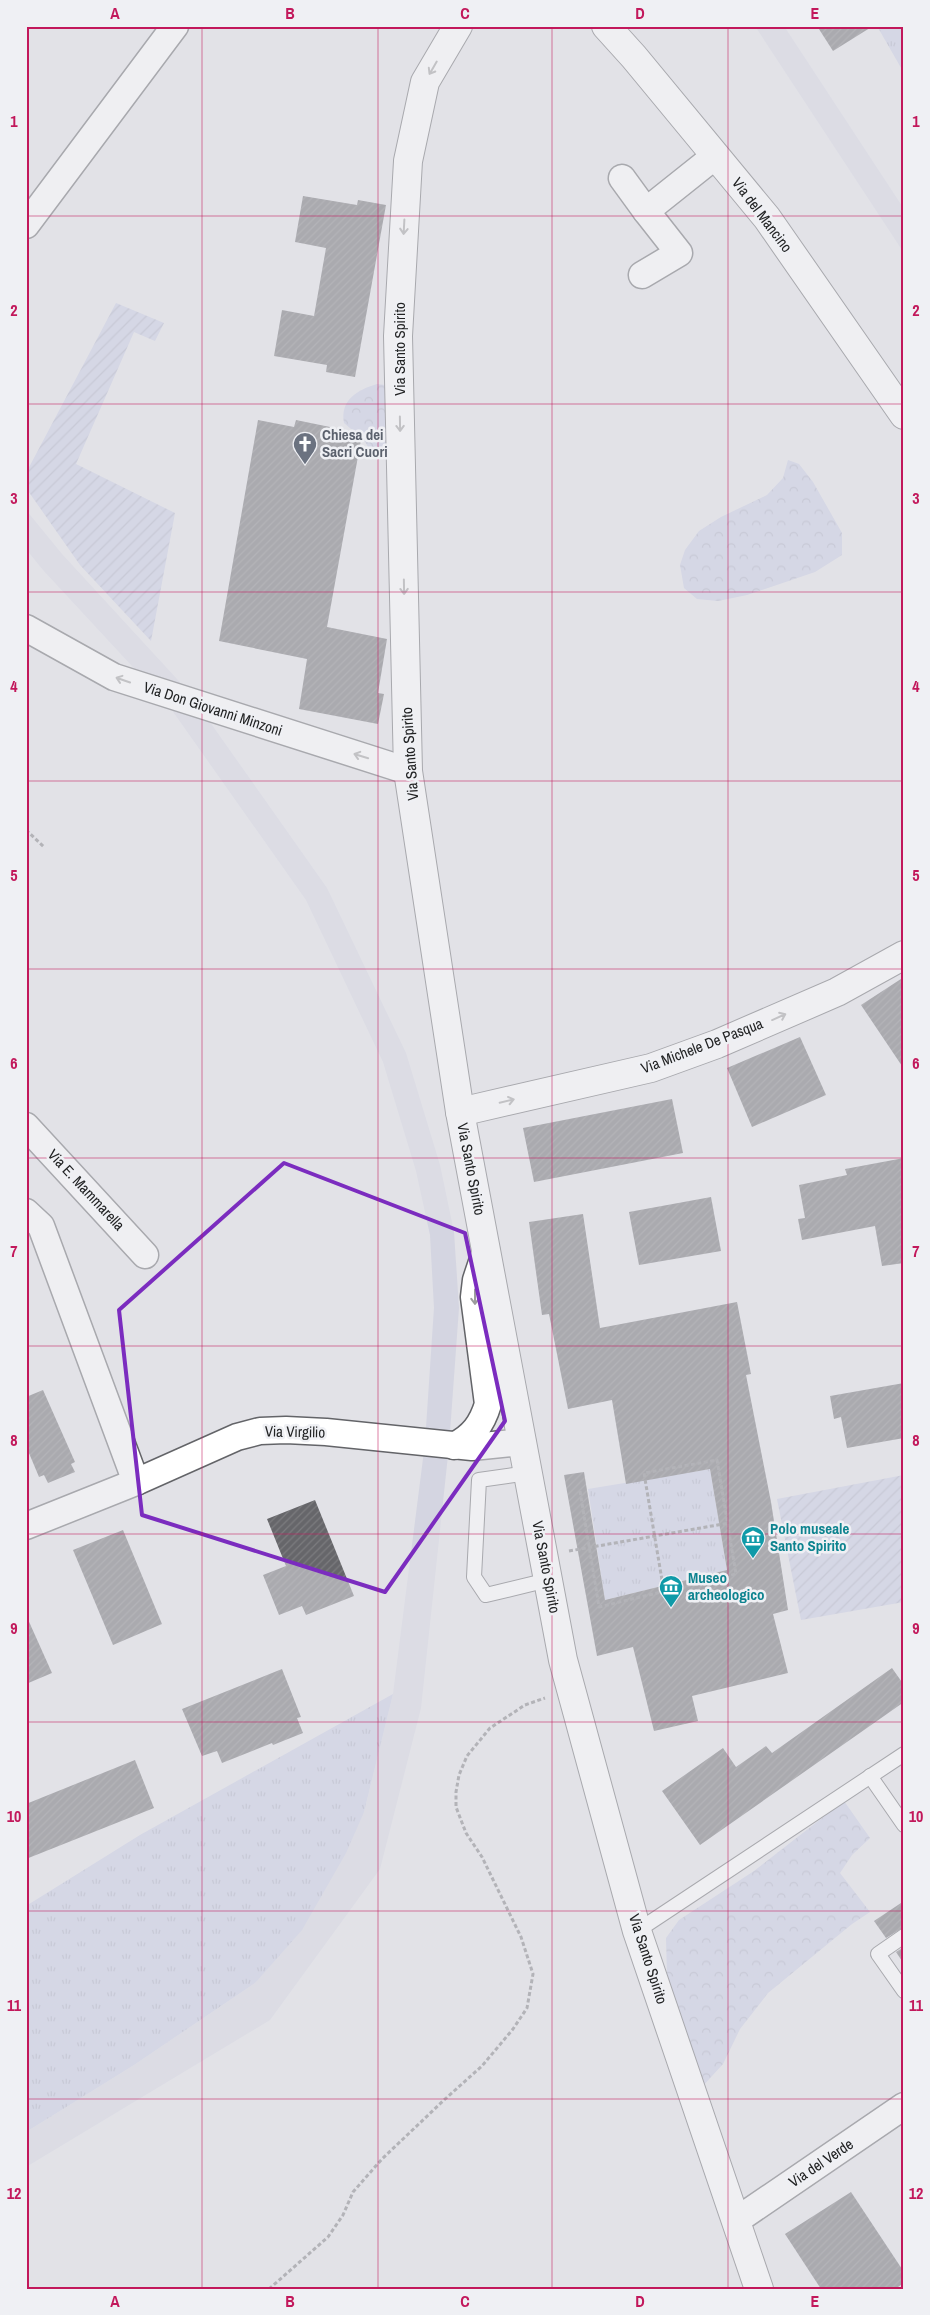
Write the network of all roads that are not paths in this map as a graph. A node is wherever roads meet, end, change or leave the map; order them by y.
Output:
1 (175, 26) edge
2 (458, 26) edge
3 (606, 26) edge
4 (715, 156) junction
5 (622, 178) dead end
6 (646, 211) junction
7 (26, 225) edge
8 (642, 275) dead end
9 (904, 416) edge
10 (26, 628) edge
11 (408, 771) junction
12 (904, 955) edge
13 (460, 1112) junction
14 (26, 1126) edge
15 (26, 1212) edge
16 (486, 1250) junction
17 (145, 1255) dead end
18 (522, 1442) junction
19 (454, 1446) junction
20 (528, 1473) junction
21 (136, 1482) junction
22 (26, 1526) edge
23 (548, 1580) junction
24 (904, 1754) edge
25 (870, 1776) junction
26 (904, 1825) edge
27 (637, 1931) junction
28 (904, 1936) edge
29 (904, 1991) edge
30 (904, 2106) edge
31 (737, 2220) junction
32 (759, 2289) edge

1 - 7 street
2 -> 11 street, Via Santo Spirito
3 - 4 street, Via del Mancino
4 - 6 street
4 - 9 street, Via del Mancino
5 - 6 street
6 - 8 street
11 -> 10 street, Via Don Giovanni Minzoni
11 - 13 street, Via Santo Spirito
13 -> 12 street, Via Michele De Pasqua
13 - 16 street, Via Santo Spirito
14 - 17 street, Via E. Mammarella
15 - 21 street
16 - 18 street, Via Santo Spirito
16 -> 19 street
18 - 19 street, Via Virgilio
18 - 20 street, Via Santo Spirito
19 - 21 street, Via Virgilio
20 - 23 street, Via Santo Spirito
20 - 23 lane
21 - 22 street, Via Virgilio
23 - 27 street, Via Santo Spirito
24 - 25 lane
25 - 26 lane
25 - 27 lane
27 - 31 street, Via Santo Spirito
28 - 29 lane
30 - 31 street, Via del Verde
31 - 32 street, Via Santo Spirito

